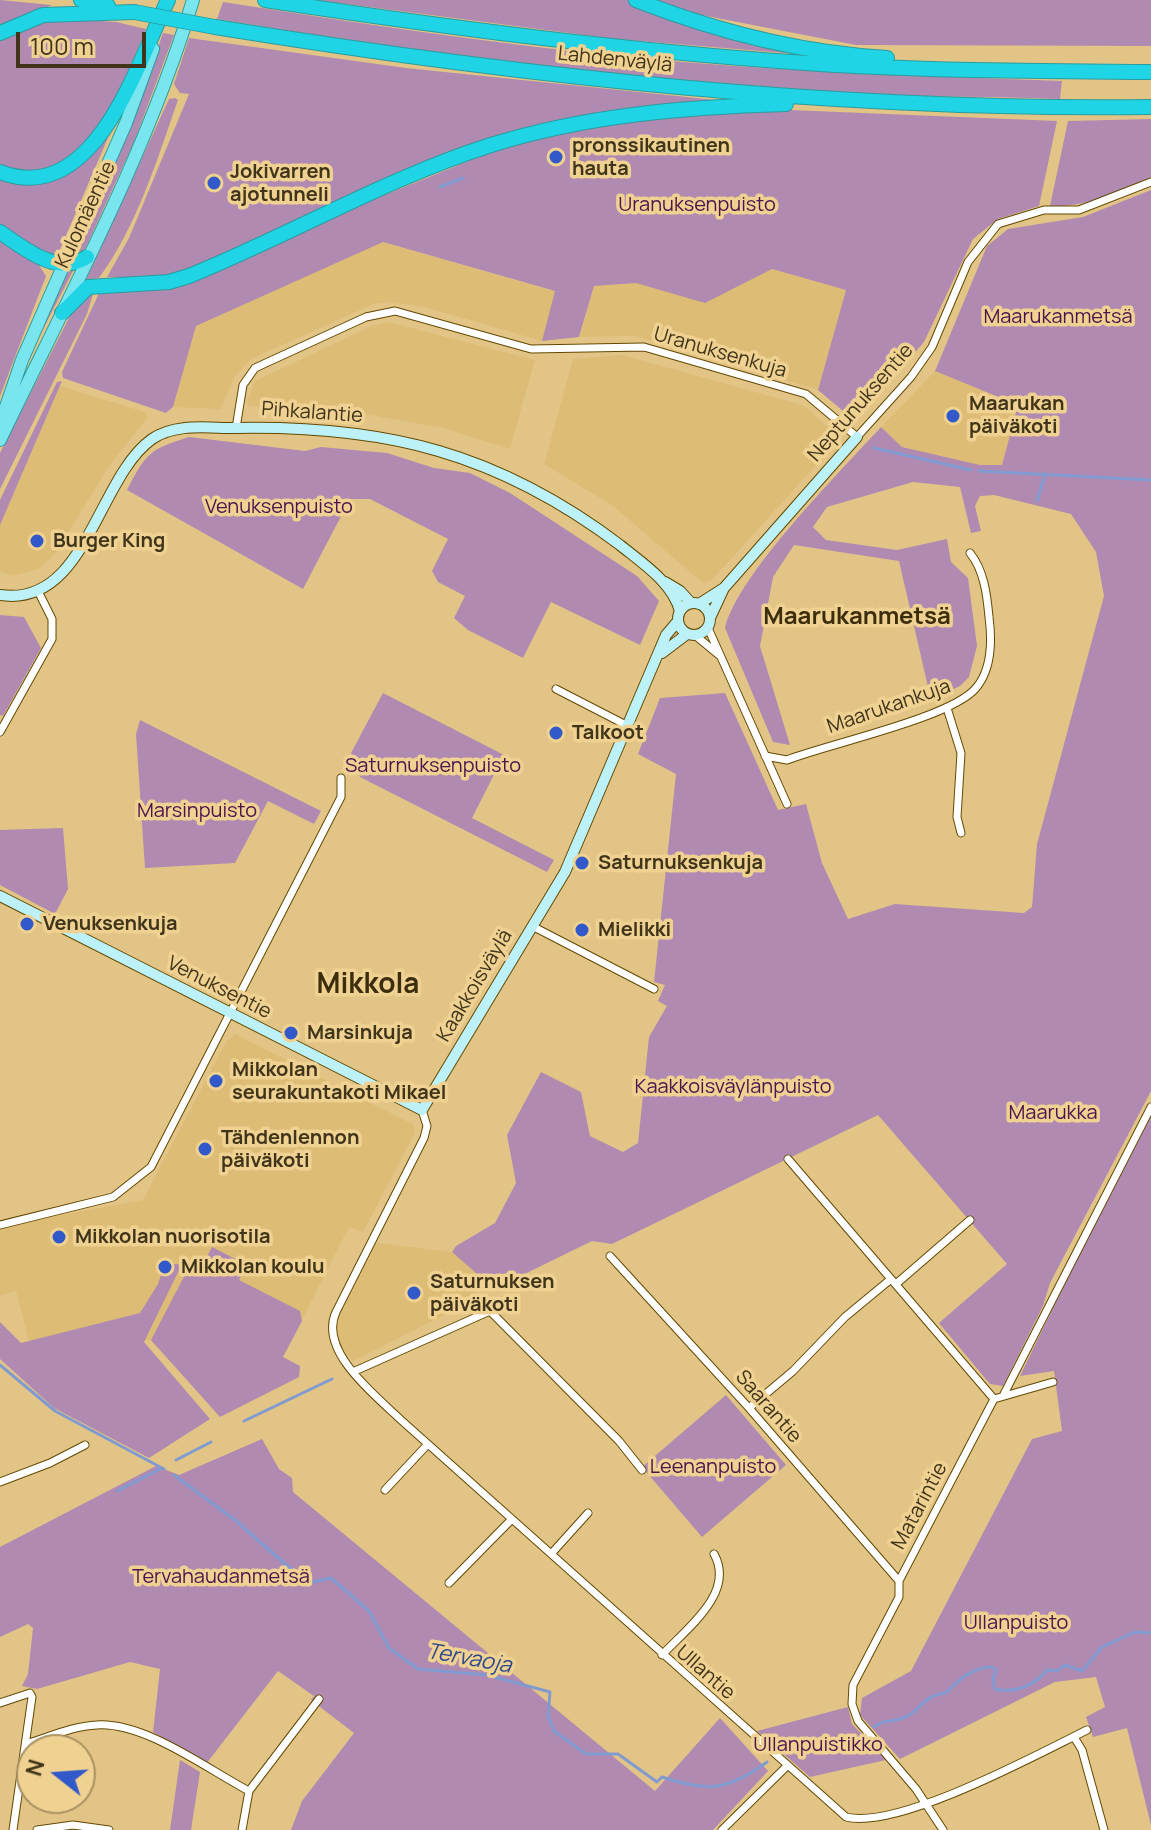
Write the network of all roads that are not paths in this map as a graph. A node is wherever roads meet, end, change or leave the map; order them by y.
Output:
1 (81, 0) edge
2 (168, 0) edge
3 (193, 0) edge
4 (265, 0) edge
5 (636, 0) edge
6 (134, 12) junction
7 (0, 33) edge
8 (979, 71) junction
9 (1151, 72) edge
10 (858, 100) junction
11 (1151, 107) edge
12 (0, 172) edge
13 (1151, 182) edge
14 (0, 232) edge
15 (87, 257) junction
16 (61, 266) junction
17 (62, 313) junction
18 (0, 425) edge
19 (236, 428) junction
20 (857, 437) junction
21 (0, 440) edge
22 (970, 553) dead end
23 (663, 582) junction
24 (724, 588) junction
25 (38, 591) junction
26 (0, 595) edge
27 (695, 604) junction
28 (679, 616) junction
29 (709, 623) junction
30 (692, 635) junction
31 (720, 656) junction
32 (658, 657) junction
33 (556, 689) dead end
34 (947, 708) junction
35 (628, 726) junction
36 (0, 732) edge
37 (765, 756) junction
38 (341, 778) dead end
39 (787, 804) dead end
40 (961, 833) dead end
41 (0, 896) edge
42 (532, 926) junction
43 (654, 989) dead end
44 (230, 1014) junction
45 (1151, 1107) edge
46 (422, 1110) junction
47 (788, 1159) dead end
48 (970, 1220) dead end
49 (0, 1225) edge
50 (610, 1256) dead end
51 (894, 1281) junction
52 (355, 1371) junction
53 (1053, 1382) dead end
54 (1004, 1394) junction
55 (994, 1399) junction
56 (749, 1408) junction
57 (428, 1444) junction
58 (85, 1445) dead end
59 (642, 1470) dead end
60 (0, 1482) edge
61 (385, 1490) dead end
62 (588, 1513) dead end
63 (511, 1520) junction
64 (551, 1554) junction
65 (714, 1554) dead end
66 (899, 1581) junction
67 (449, 1583) dead end
68 (662, 1655) junction
69 (319, 1699) dead end
70 (0, 1703) edge
71 (1087, 1730) dead end
72 (27, 1734) edge
73 (60, 1734) edge
74 (1074, 1737) junction
75 (787, 1766) junction
76 (249, 1791) junction
77 (926, 1806) junction
78 (16, 1810) edge
79 (940, 1826) edge
80 (13, 1830) edge
81 (37, 1830) edge
82 (109, 1830) edge
83 (242, 1830) edge
84 (722, 1830) edge
85 (930, 1830) edge
86 (1104, 1830) edge

1 - 6 highway, Lahdenväylä
2 - 12 highway
2 - 16 main road, Kulomäentie
3 - 15 main road, Kulomäentie
4 - 8 highway, Lahdenväylä
5 - 8 highway
6 - 7 highway
6 - 10 highway, Lahdenväylä, bridge
8 - 9 highway, Lahdenväylä
10 - 11 highway, Lahdenväylä
10 - 17 highway
13 - 20 street, Neptunuksentie
14 - 16 highway
15 - 16 highway
15 - 17 main road, Kulomäentie
16 - 18 main road, Kulomäentie
17 - 21 main road, Kulomäentie
19 - 20 street, Uranuksenkuja
19 - 23 street, Pihkalantie
19 - 25 street, Pihkalantie
20 - 24 street, Neptunuksentie
22 - 34 street, Maarukankuja
23 - 27 street, Pihkalantie
23 - 28 street, Pihkalantie
24 - 27 street, Neptunuksentie
24 - 29 street, Neptunuksentie
25 - 26 street
25 - 36 street
27 - 28 street, Neptunuksentie
27 - 29 street, Pihkalantie
28 - 30 street, Pihkalantie
28 - 32 street, Kaakkoisväylä
29 - 30 street, Kaakkoisväylä
29 - 31 street
30 - 31 street
30 - 32 street, Kaakkoisväylä
31 - 37 street
32 - 35 street, Kaakkoisväylä
33 - 35 street
34 - 37 street, Maarukankuja
34 - 40 street
35 - 42 street, Kaakkoisväylä
37 - 39 street
38 - 44 street
41 - 44 street, Venuksentie
42 - 43 street
42 - 46 street, Kaakkoisväylä
44 - 46 street, Venuksentie
44 - 49 street
45 - 54 street
46 - 52 street, Kaakkoisväylä
47 - 51 street
48 - 51 street
50 - 56 street, Saarantie
51 - 55 street
51 - 56 street
52 - 57 street, Ullantie
52 - 59 street
53 - 54 street
54 - 55 street
55 - 66 street, Matarintie
56 - 66 street, Saarantie
57 - 61 street
57 - 63 street, Ullantie
58 - 60 street
62 - 64 street
63 - 64 street, Ullantie
63 - 67 street
64 - 68 street, Ullantie
65 - 68 street
66 - 77 street, Matarintie
68 - 75 street, Ullantie
69 - 76 street
70 - 72 street
71 - 74 street, Ullantie
73 - 76 street
74 - 77 street, Ullantie
74 - 86 street
75 - 77 street, Ullantie
75 - 84 street
76 - 83 street
77 - 79 street
78 - 80 street
79 - 85 street
81 - 82 street

